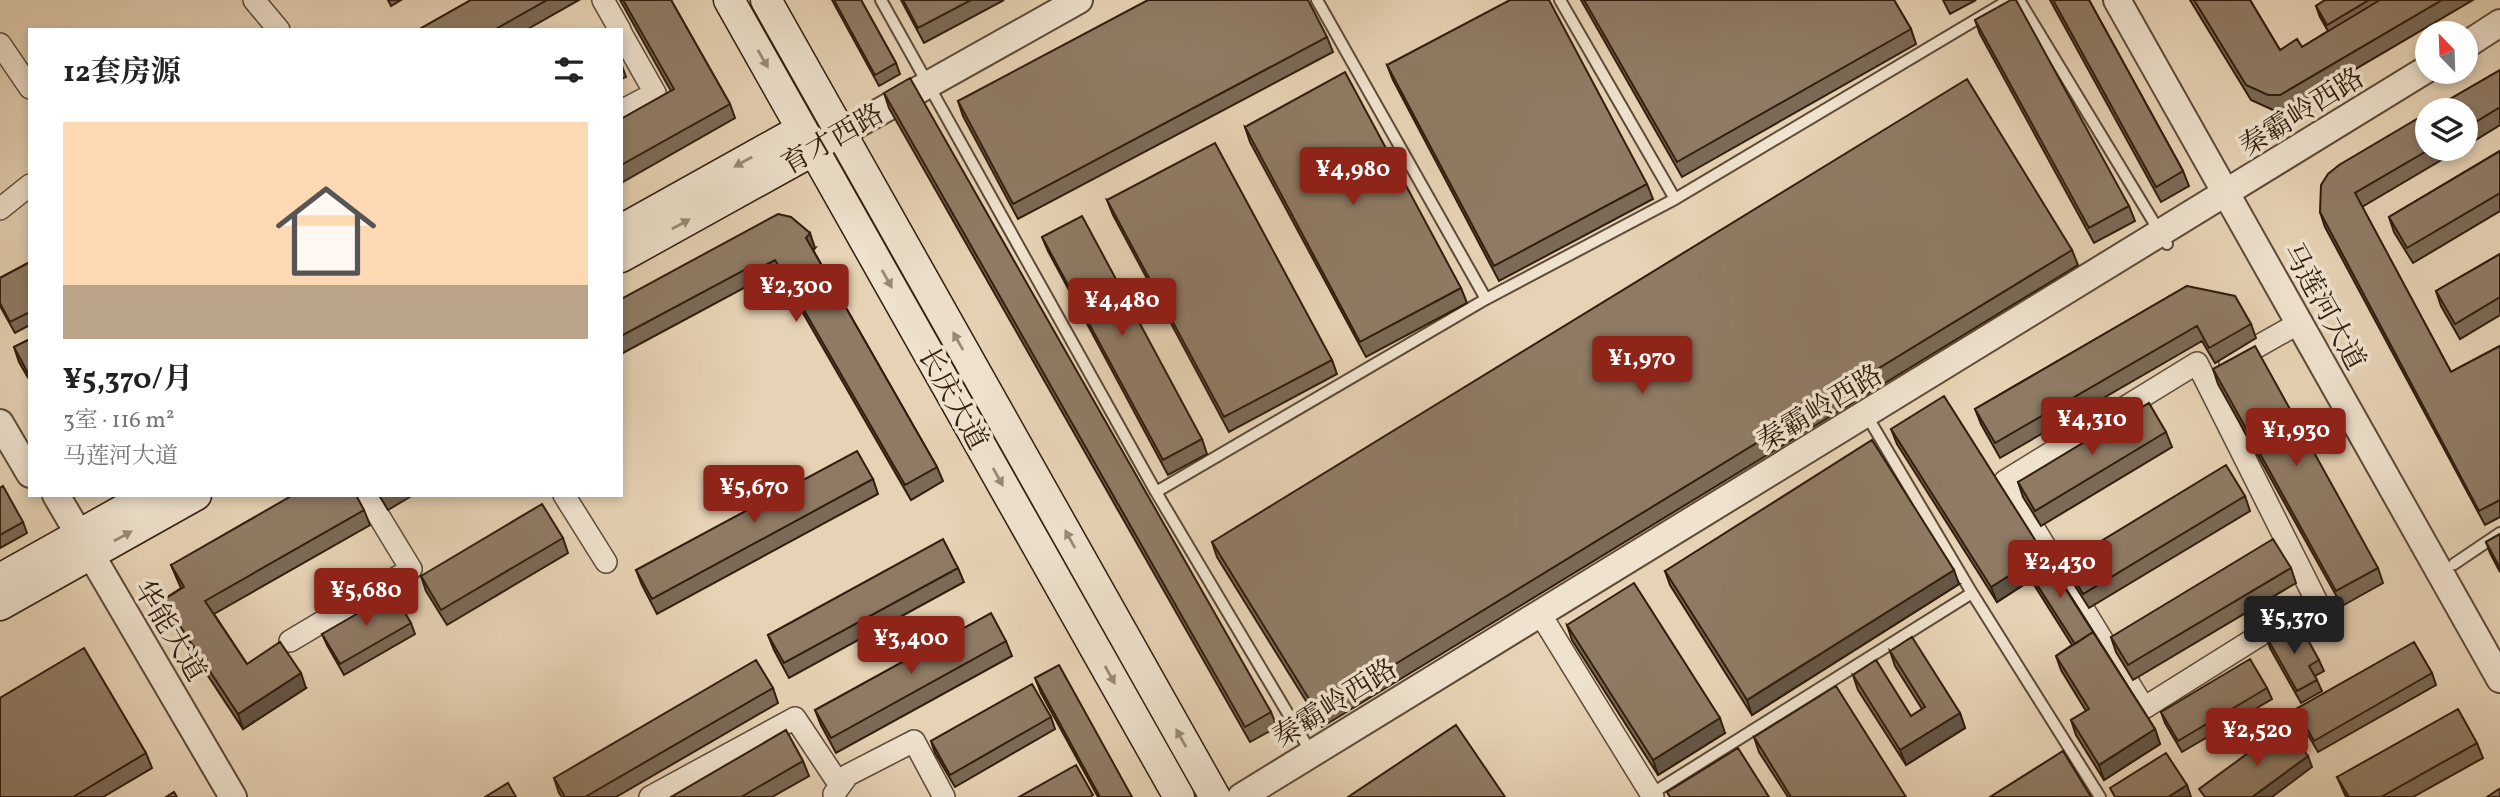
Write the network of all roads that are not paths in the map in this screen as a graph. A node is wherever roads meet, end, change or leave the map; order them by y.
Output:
1 (254, 0) edge
2 (603, 0) edge
3 (729, 0) edge
4 (765, 0) edge
5 (881, 0) edge
6 (1043, 0) edge
7 (1079, 0) edge
8 (1317, 0) edge
9 (1560, 0) edge
10 (2009, 0) edge
11 (2019, 0) edge
12 (2117, 0) edge
13 (2136, 0) edge
14 (2500, 23) edge
15 (274, 28) edge
16 (618, 28) edge
17 (2500, 33) edge
18 (623, 36) edge
19 (2478, 37) edge
20 (0, 44) edge
21 (2478, 47) edge
22 (923, 76) junction
23 (2415, 77) edge
24 (2419, 84) edge
25 (28, 85) edge
26 (623, 110) edge
27 (836, 124) junction
28 (808, 139) junction
29 (28, 187) edge
30 (2236, 194) junction
31 (1675, 199) junction
32 (0, 209) edge
33 (623, 229) edge
34 (2164, 239) junction
35 (623, 256) edge
36 (1486, 299) junction
37 (2299, 323) junction
38 (2204, 376) junction
39 (0, 400) edge
40 (1870, 421) junction
41 (0, 423) edge
42 (28, 448) edge
43 (28, 471) edge
44 (1156, 492) junction
45 (43, 497) edge
46 (57, 497) edge
47 (147, 497) edge
48 (191, 497) edge
49 (367, 497) edge
50 (565, 497) edge
51 (2500, 533) edge
52 (79, 548) junction
53 (606, 562) dead end
54 (2454, 564) junction
55 (0, 579) edge
56 (1972, 593) junction
57 (0, 605) edge
58 (1543, 617) junction
59 (290, 641) dead end
60 (2500, 646) edge
61 (2500, 679) edge
62 (1314, 759) junction
63 (836, 790) edge
64 (1652, 795) edge
65 (219, 797) edge
66 (233, 797) edge
67 (650, 797) edge
68 (944, 797) edge
69 (1179, 797) edge
70 (1215, 797) edge
71 (1241, 797) edge
72 (1266, 797) edge
73 (2100, 797) edge

1 - 15 street
2 - 16 street
3 -> 28 main road, 长庆大道
4 - 27 main road, 长庆大道
5 - 22 lane
6 - 22 street, 育才西路
7 - 22 street, 育才西路
8 - 36 lane
9 - 31 lane
10 - 31 lane
11 - 34 lane
12 - 30 street, 马莲河大道
13 - 30 street, 马莲河大道
14 - 19 street
17 - 21 street
18 - 26 street
20 - 25 street
22 - 27 street, 育才西路
22 - 44 lane
23 - 30 street, 秦霸岭西路
24 - 30 street, 秦霸岭西路
27 - 28 street, 育才西路
70 -> 27 main road, 长庆大道
28 -> 33 main road, 育才西路
35 -> 28 main road, 育才西路
28 -> 69 main road, 长庆大道
29 - 32 street
30 - 34 street, 秦霸岭西路
30 - 37 street, 马莲河大道
30 - 54 street, 马莲河大道
31 - 36 lane
34 - 40 street, 秦霸岭西路
36 - 44 lane
37 - 38 street
37 - 61 street, 马莲河大道
38 - 38 street
39 - 42 street
40 - 56 lane
40 - 58 street, 秦霸岭西路
41 - 43 street
44 - 62 lane
45 - 52 street, 华能大道
46 - 52 street, 华能大道
47 - 52 main road
52 -> 48 main road
49 - 59 street
50 - 53 street
51 - 54 lane
52 - 55 main road
52 - 57 main road
52 - 65 street, 华能大道
52 - 66 street, 华能大道
54 - 60 street, 马莲河大道
56 - 64 lane
56 - 73 lane
58 - 62 street, 秦霸岭西路
58 - 64 street
62 - 71 street, 秦霸岭西路
62 - 72 street, 秦霸岭西路
63 - 67 street
63 - 68 street

